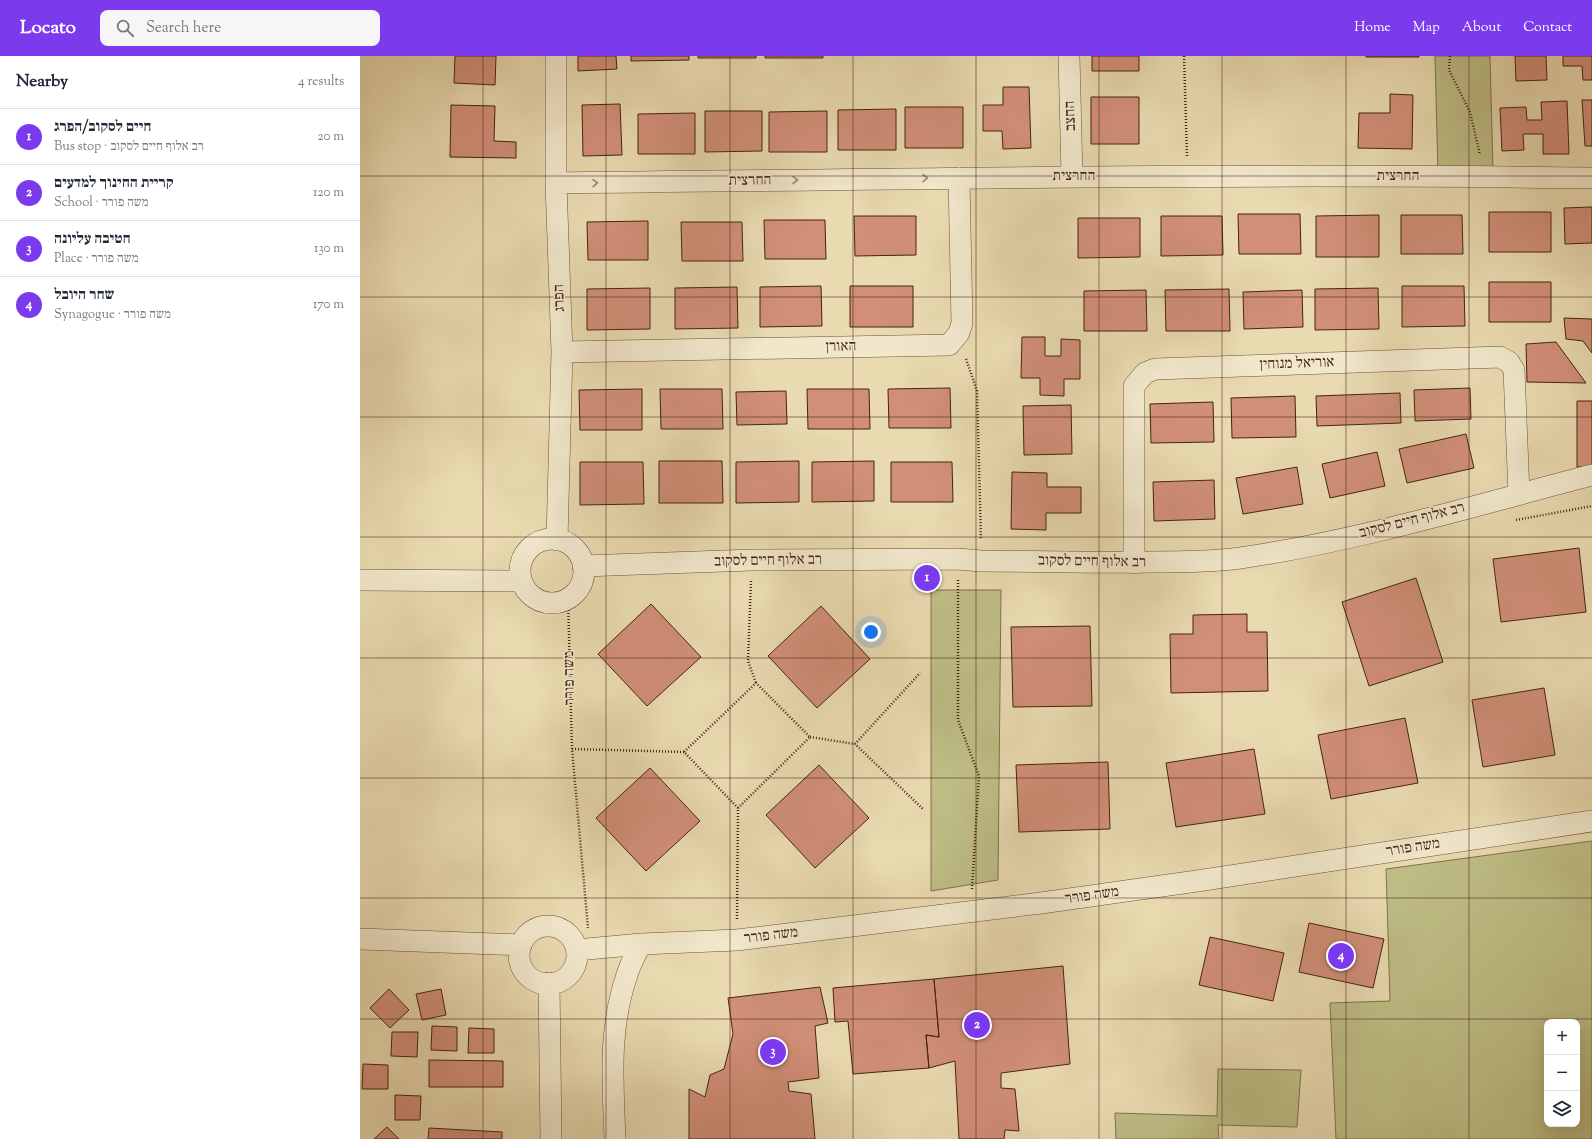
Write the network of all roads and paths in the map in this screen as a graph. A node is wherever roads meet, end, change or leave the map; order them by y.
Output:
1 (556, 56) edge
2 (1069, 56) edge
3 (1184, 56) edge
4 (1450, 56) edge
5 (1072, 176) junction
6 (1187, 176) junction
7 (1485, 176) junction
8 (959, 178) junction
9 (1592, 178) edge
10 (556, 183) junction
11 (958, 333) junction
12 (562, 352) junction
13 (1592, 475) edge
14 (1519, 494) junction
15 (557, 540) junction
16 (958, 559) junction
17 (752, 560) junction
18 (981, 561) junction
19 (1134, 563) junction
20 (583, 566) junction
21 (360, 580) edge
22 (521, 581) junction
23 (568, 598) junction
24 (920, 673) dead end
25 (756, 683) junction
26 (810, 738) junction
27 (855, 744) junction
28 (572, 748) junction
29 (684, 752) junction
30 (738, 808) junction
31 (923, 809) dead end
32 (1592, 821) edge
33 (971, 912) junction
34 (360, 939) edge
35 (737, 940) junction
36 (641, 944) junction
37 (521, 945) junction
38 (583, 950) junction
39 (549, 983) junction
40 (551, 1139) edge
41 (615, 1139) edge

1 - 10 street, הפרג
2 - 5 street, החצב
3 - 6 path
4 - 7 path
5 - 6 street, החרצית
5 - 8 street, החרצית
6 - 7 street, החרצית
7 - 9 street, החרצית
10 -> 8 street, החרצית
8 - 11 street
10 - 12 street, הפרג
11 - 12 street, האורן
11 - 18 path
12 - 15 street, הפרג
13 - 14 street, רב אלוף חיים לסקוב
14 - 19 street, רב אלוף חיים לסקוב
14 - 19 street, אוריאל מנוחין
15 - 20 street
15 - 22 street
16 - 17 street, רב אלוף חיים לסקוב
16 - 18 street, רב אלוף חיים לסקוב
16 - 33 path
17 - 20 street, רב אלוף חיים לסקוב
17 - 25 path
18 - 19 street, רב אלוף חיים לסקוב
20 - 23 street
21 - 22 street
22 - 23 street
23 - 28 path, משה פורר
24 - 27 path
25 - 26 path
25 - 29 path
26 - 27 path
26 - 30 path
27 - 31 path
28 - 29 path
28 - 38 path, משה פורר
29 - 30 path
30 - 35 path
32 - 33 street, משה פורר
33 - 35 street, משה פורר
34 - 37 street
35 - 36 street, משה פורר
36 - 38 street, משה פורר
36 - 41 street
37 - 38 street
37 - 39 street
38 - 39 street
39 - 40 street

